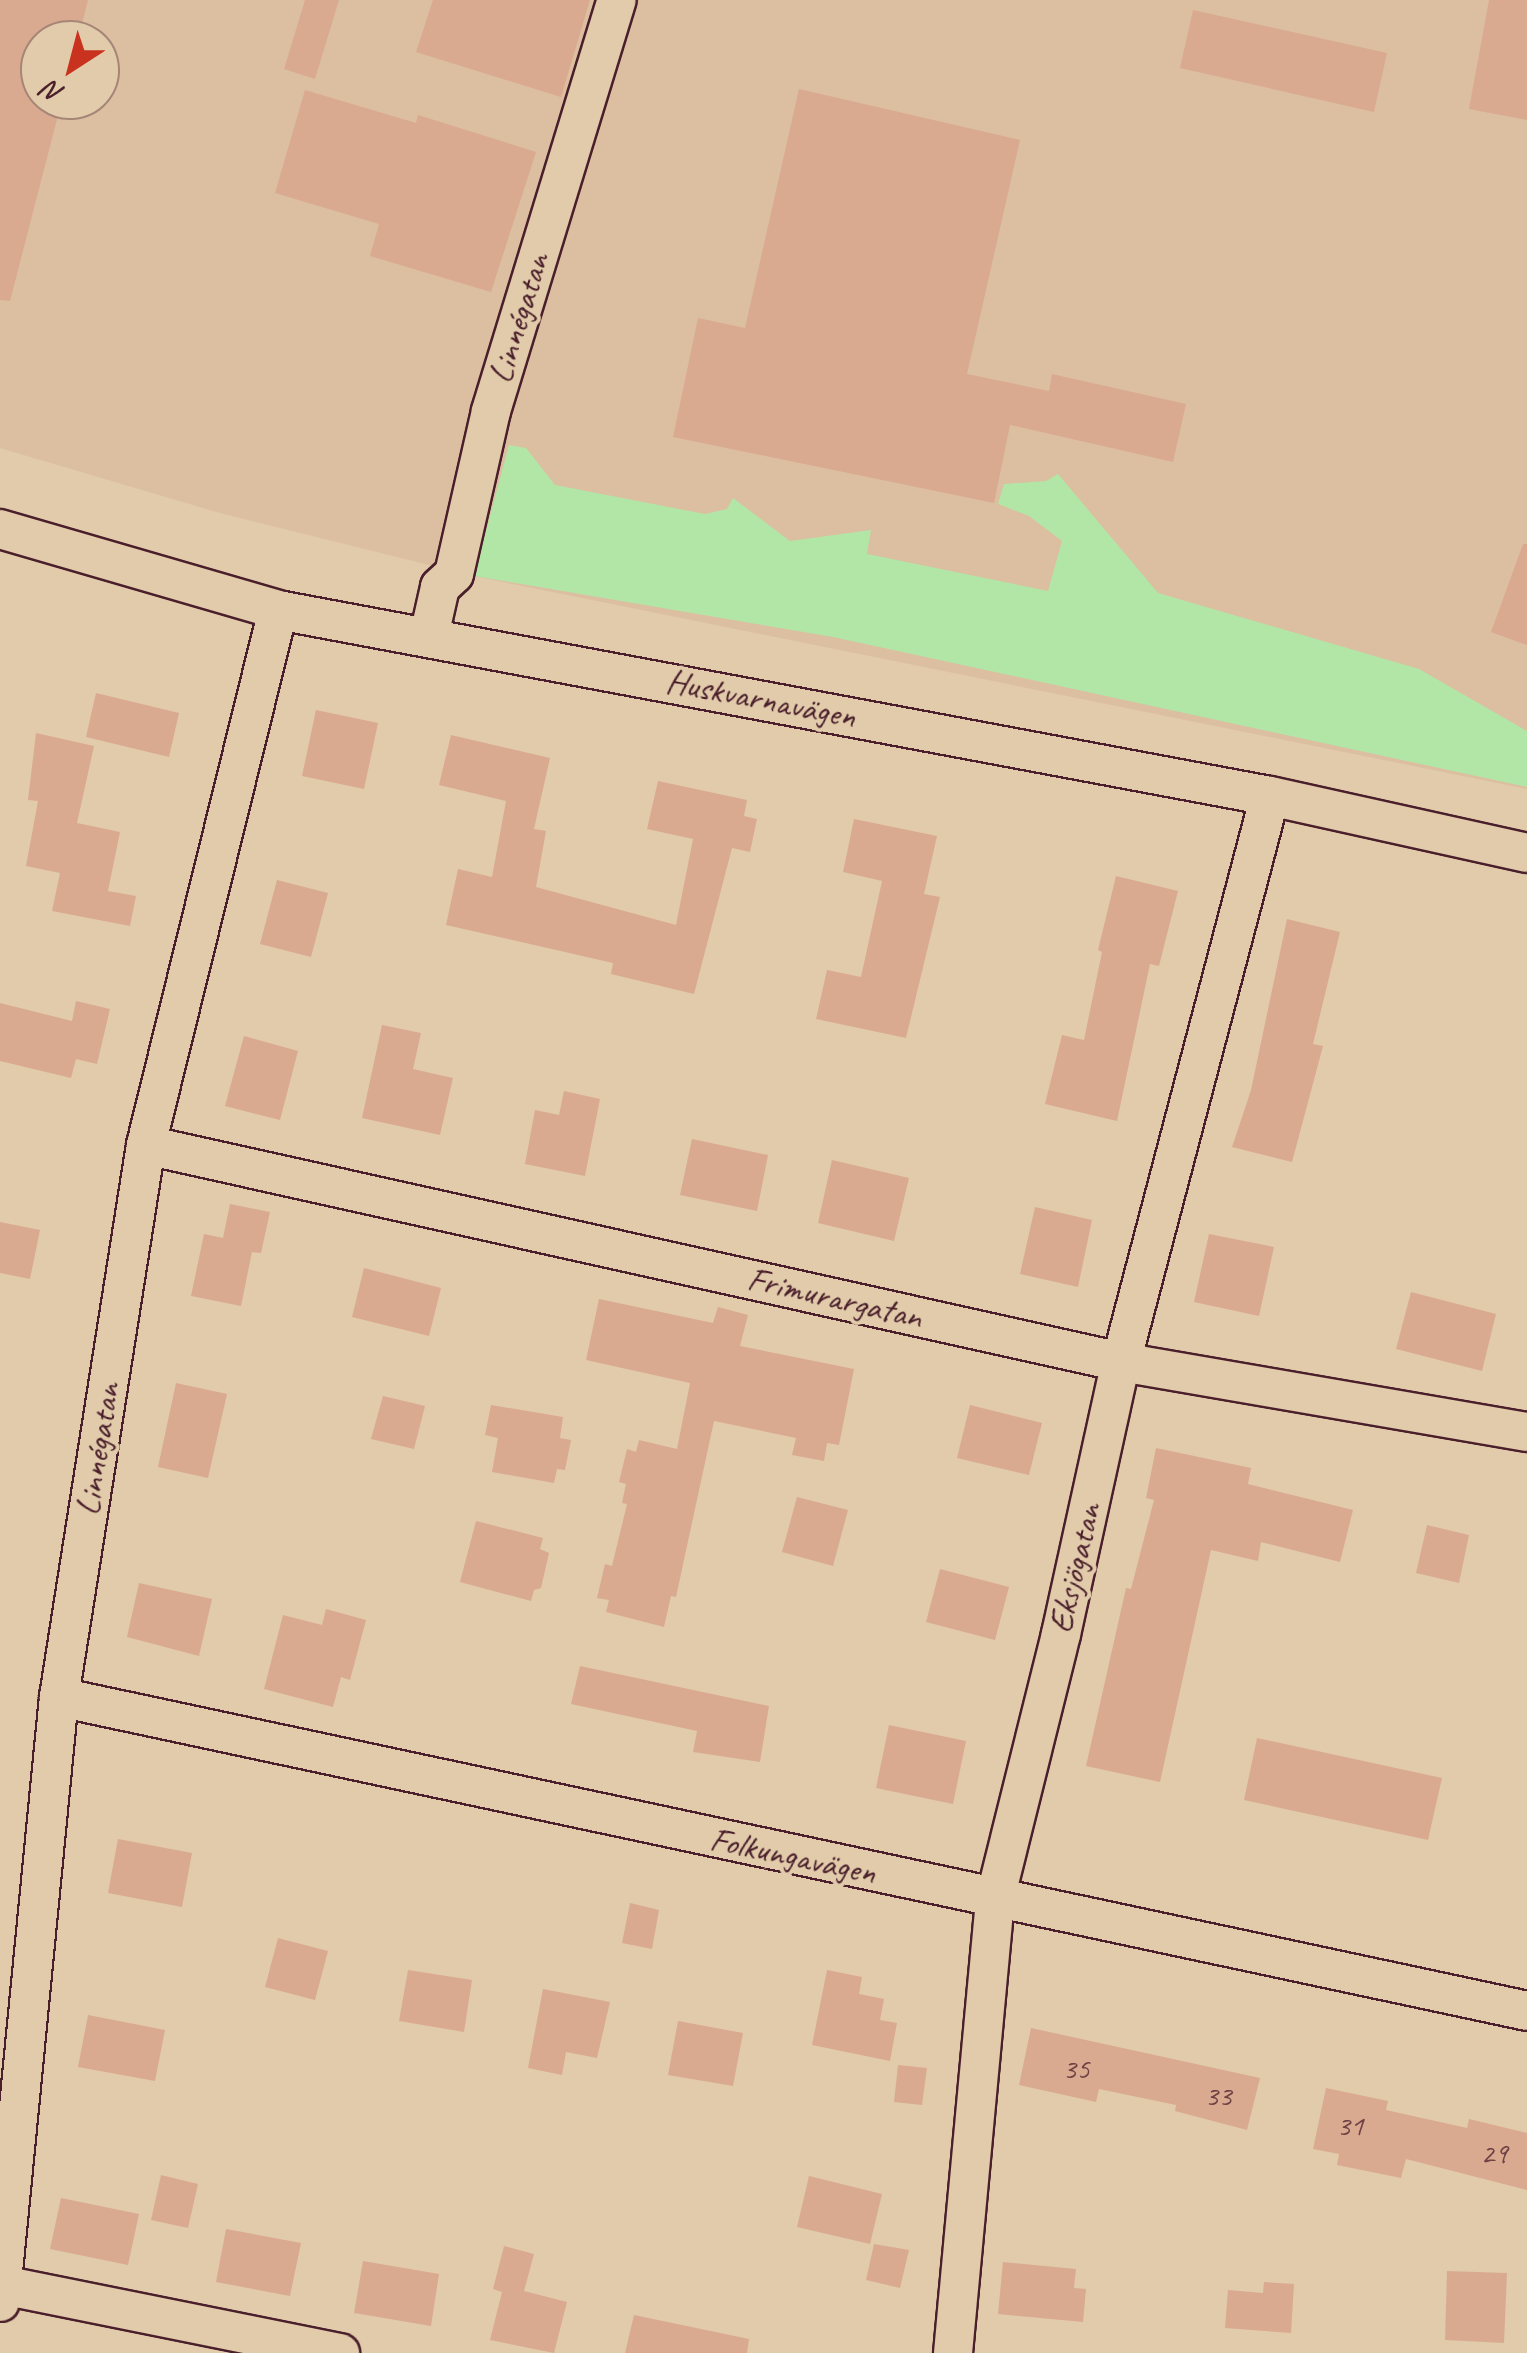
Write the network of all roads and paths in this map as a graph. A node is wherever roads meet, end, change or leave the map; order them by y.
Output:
1 (617, 0) edge
2 (0, 529) edge
3 (278, 610) junction
4 (429, 636) junction
5 (1270, 796) junction
6 (1527, 853) edge
7 (146, 1145) junction
8 (1121, 1362) junction
9 (1527, 1432) edge
10 (59, 1697) junction
11 (995, 1900) junction
12 (1527, 2010) edge
13 (1, 2293) edge
14 (340, 2353) edge
15 (953, 2353) edge

1 - 4 street, Linnégatan
2 - 3 street, Huskvarnavägen
3 - 4 street, Huskvarnavägen
3 - 7 street, Linnégatan
4 - 5 street, Huskvarnavägen
5 - 6 street, Huskvarnavägen
5 - 8 street, Eksjögatan
7 - 8 street, Frimurargatan
7 - 10 street, Linnégatan
8 - 9 street, Frimurargatan
8 - 11 street, Eksjögatan
10 - 11 street, Folkungavägen
10 - 13 street, Linnégatan
11 - 12 street, Folkungavägen
11 - 15 street, Eksjögatan
13 - 14 street

